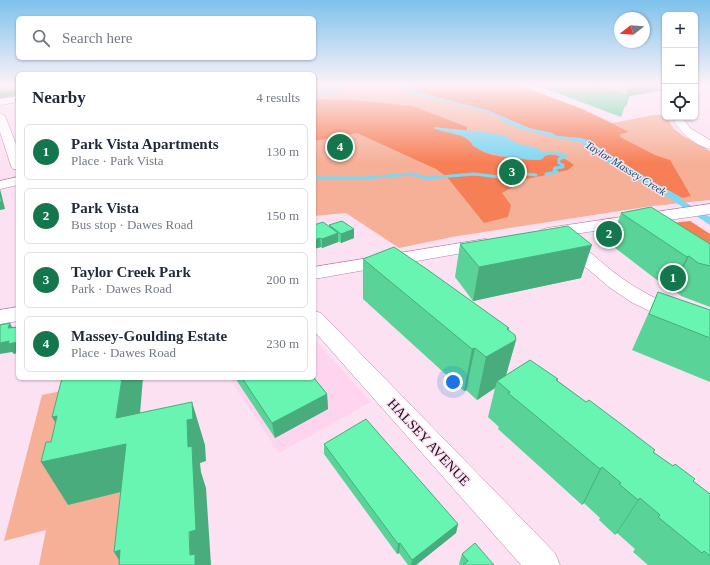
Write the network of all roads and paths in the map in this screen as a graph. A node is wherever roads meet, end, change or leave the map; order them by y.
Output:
1 (0, 116) edge
2 (680, 120) edge
3 (710, 145) edge
4 (16, 160) edge
5 (16, 181) edge
6 (0, 185) edge
7 (710, 209) edge
8 (554, 232) junction
9 (529, 237) edge
10 (502, 241) edge
11 (316, 273) edge
12 (16, 314) edge
13 (0, 317) edge
14 (316, 320) edge
15 (710, 328) edge
16 (543, 565) edge

1 - 4 street
2 - 3 street
5 - 6 street
7 - 8 street
8 - 9 street
8 - 15 street
10 - 11 street
12 - 13 street
14 - 16 street, HALSEY AVENUE

